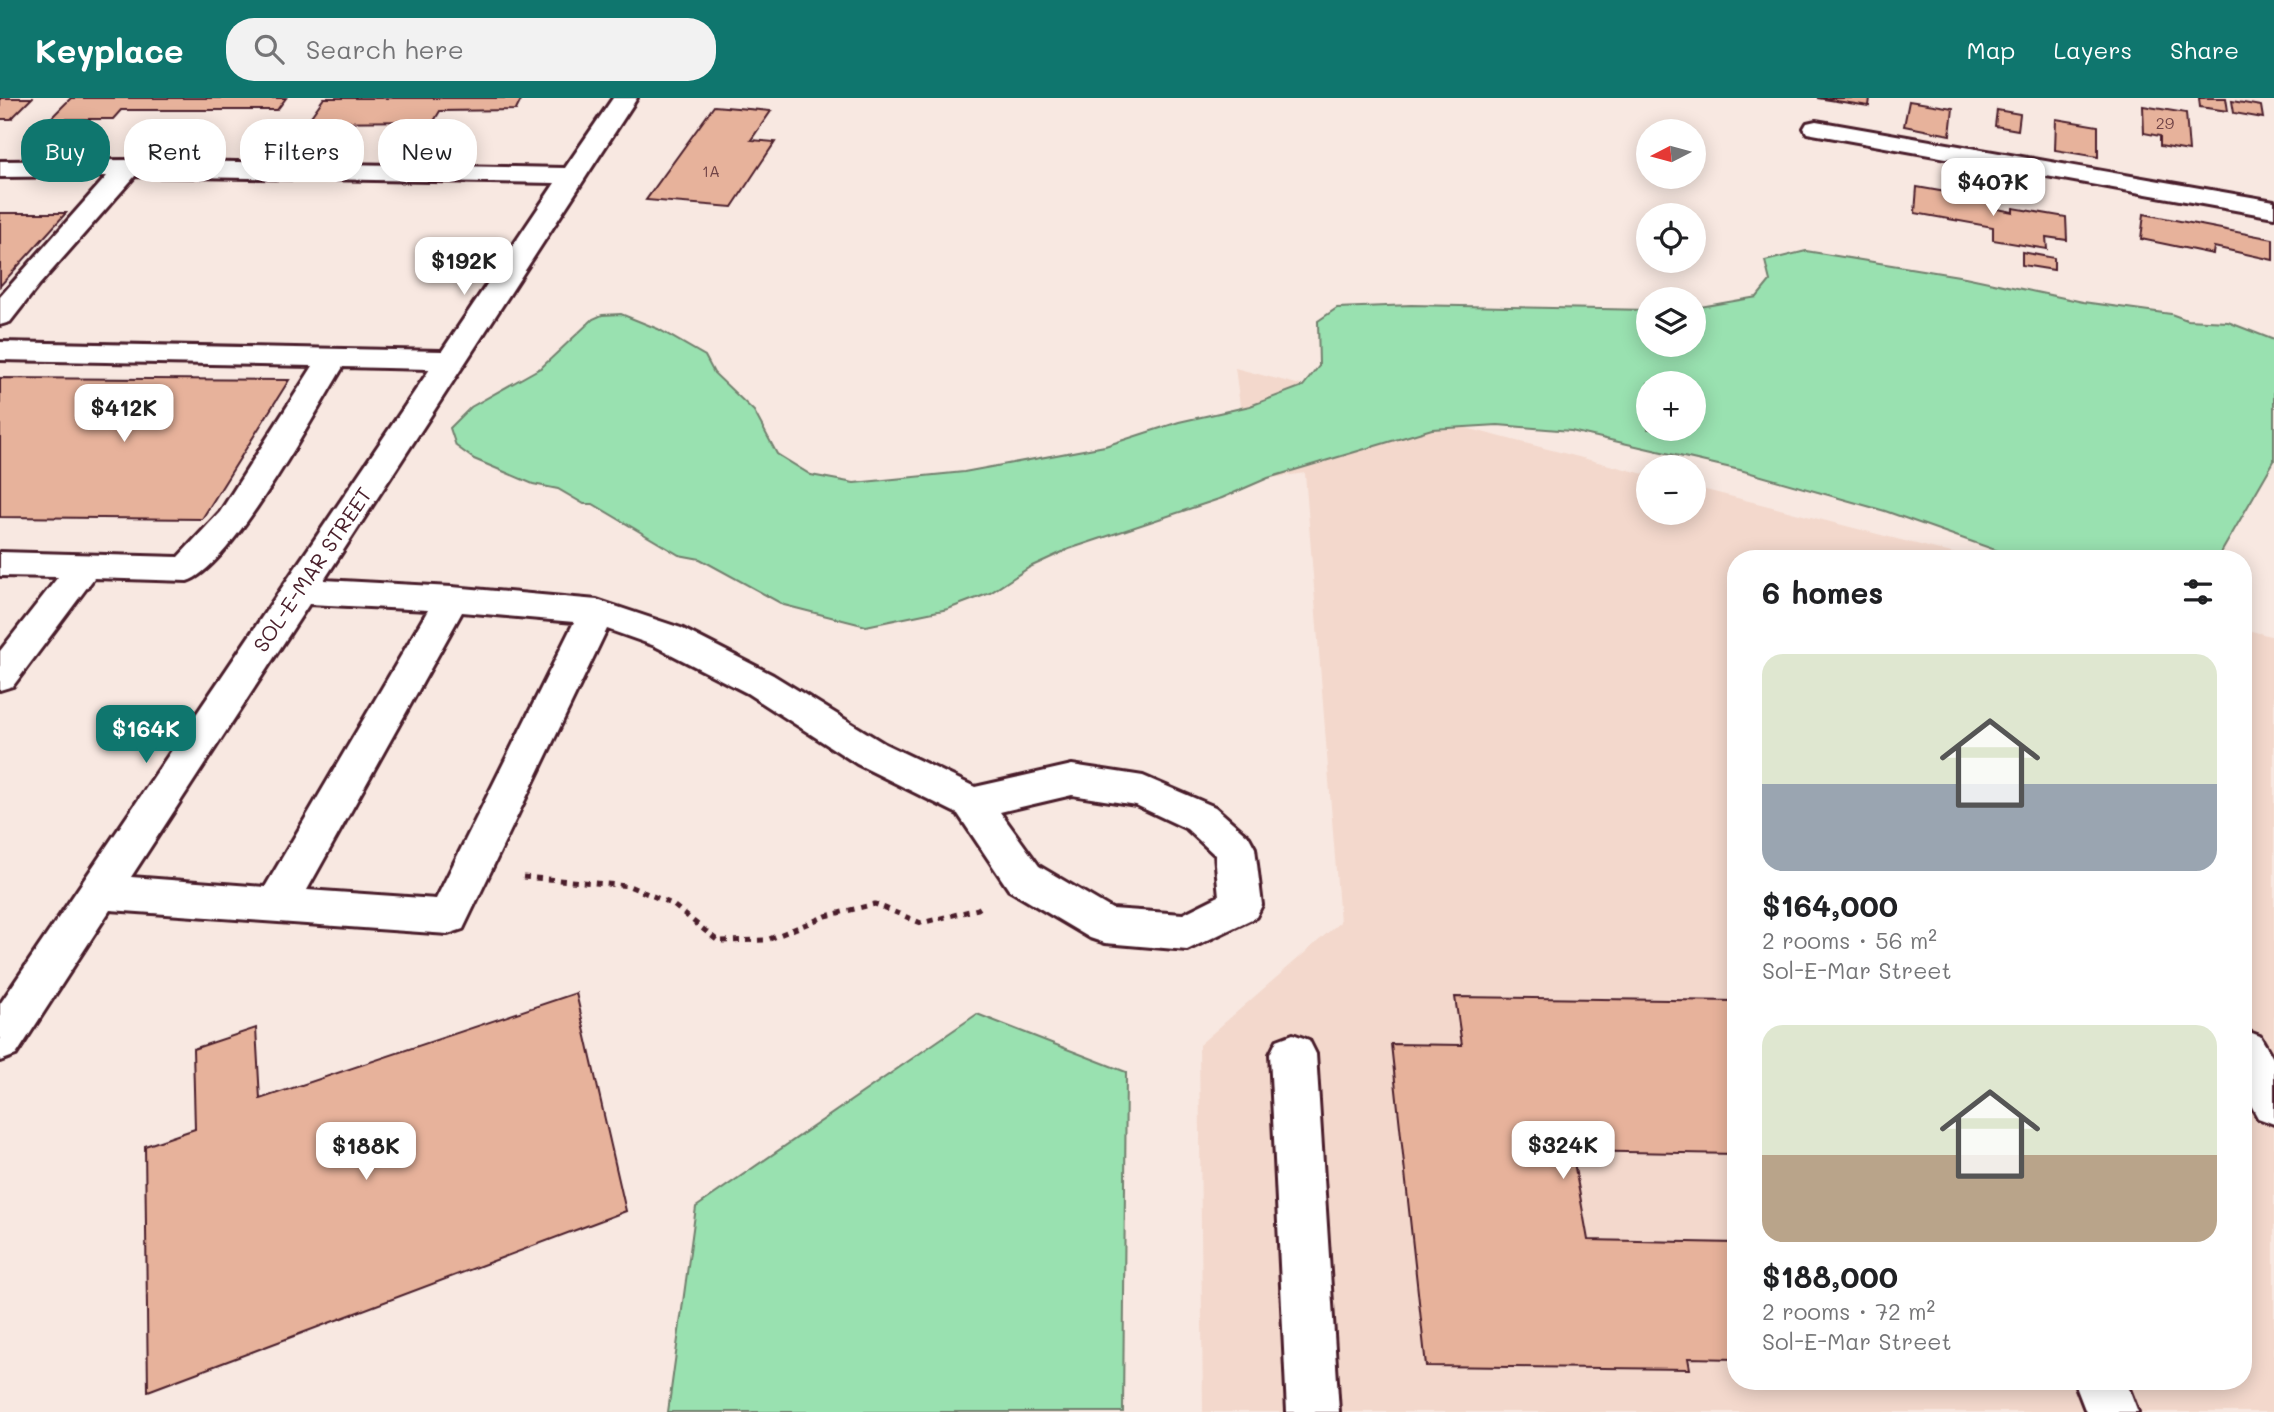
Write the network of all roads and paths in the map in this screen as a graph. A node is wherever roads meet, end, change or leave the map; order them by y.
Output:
1 (625, 98) edge
2 (1816, 128) dead end
3 (124, 168) edge
4 (0, 169) edge
5 (226, 170) edge
6 (124, 172) edge
7 (573, 176) junction
8 (2274, 209) edge
9 (0, 316) edge
10 (0, 351) edge
11 (334, 357) junction
12 (452, 360) junction
13 (0, 564) edge
14 (85, 566) junction
15 (298, 591) junction
16 (452, 599) junction
17 (597, 612) junction
18 (0, 677) edge
19 (972, 803) junction
20 (470, 873) junction
21 (1024, 878) junction
22 (98, 892) junction
23 (277, 905) junction
24 (0, 1041) edge
25 (1293, 1054) dead end
26 (2252, 1064) edge
27 (2274, 1103) edge
28 (2103, 1390) edge
29 (1313, 1412) edge
30 (2112, 1412) edge

1 - 7 street, SOL-E-MAR STREET
2 - 8 street
3 - 4 street
5 - 7 street
6 - 9 street
7 - 12 street, SOL-E-MAR STREET
10 - 11 street
11 - 12 street
11 - 14 street
12 - 15 street, SOL-E-MAR STREET
13 - 14 street
14 - 18 street
15 - 16 street
15 - 22 street, SOL-E-MAR STREET
16 - 17 street
16 - 23 street
17 - 19 street
17 - 20 street
19 - 21 street
19 - 21 street
20 - 21 path
20 - 23 street
22 - 23 street
22 - 24 street, SOL-E-MAR STREET
25 - 29 street
26 - 27 street
28 - 30 street

